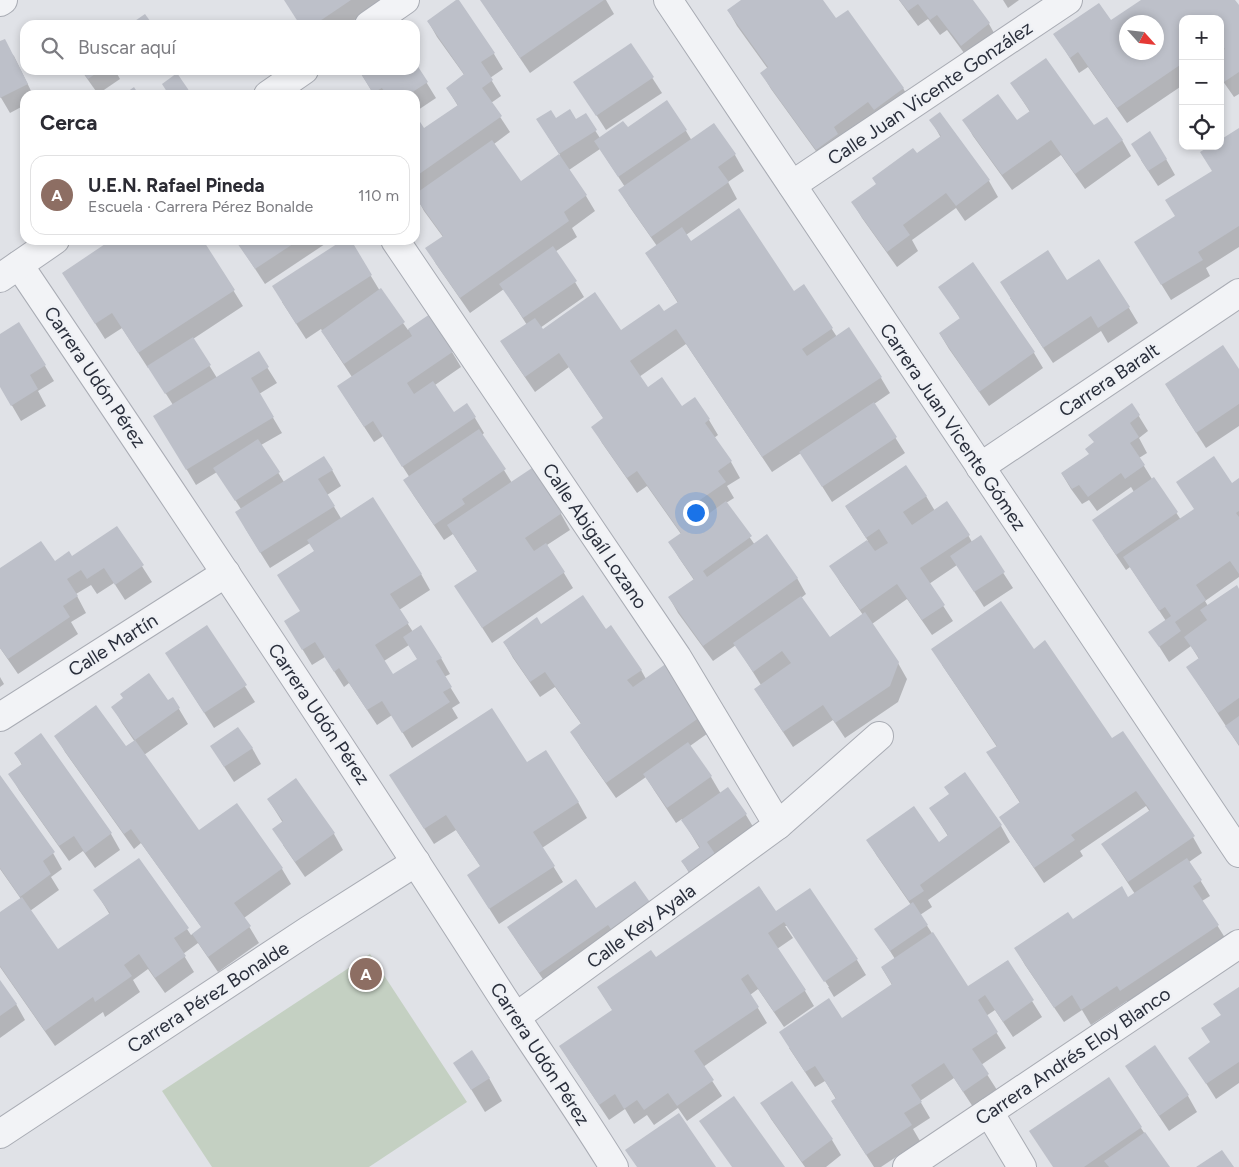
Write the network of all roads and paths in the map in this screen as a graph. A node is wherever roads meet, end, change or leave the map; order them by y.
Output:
1 (3, 0) edge
2 (405, 0) edge
3 (668, 0) edge
4 (1068, 0) edge
5 (0, 2) edge
6 (376, 20) edge
7 (298, 82) edge
8 (280, 90) edge
9 (792, 185) junction
10 (48, 245) edge
11 (398, 245) edge
12 (9, 271) edge
13 (1239, 293) edge
14 (980, 467) junction
15 (226, 573) junction
16 (0, 717) edge
17 (879, 736) dead end
18 (772, 830) junction
19 (1239, 853) edge
20 (416, 862) junction
21 (1239, 944) edge
22 (516, 1017) junction
23 (989, 1112) junction
24 (0, 1134) edge
25 (614, 1167) edge
26 (907, 1167) edge
27 (1022, 1167) edge

1 - 5 street
2 - 6 street
3 - 9 street, Carrera Juan Vicente Gómez
4 - 9 street, Calle Juan Vicente González
7 - 8 street
9 - 14 street, Carrera Juan Vicente Gómez
10 - 12 street
11 - 18 street, Calle Abigaíl Lozano
12 - 15 street, Carrera Udón Pérez
13 - 14 street, Carrera Baralt
14 - 19 street, Carrera Juan Vicente Gómez
15 - 16 street, Calle Martín
15 - 20 street, Carrera Udón Pérez
17 - 18 street, Calle Key Ayala
18 - 22 street, Calle Key Ayala
20 - 22 street, Carrera Udón Pérez
20 - 24 street, Carrera Pérez Bonalde
21 - 23 street, Carrera Andrés Eloy Blanco
22 - 25 street, Carrera Udón Pérez
23 - 26 street, Carrera Andrés Eloy Blanco
23 - 27 street

